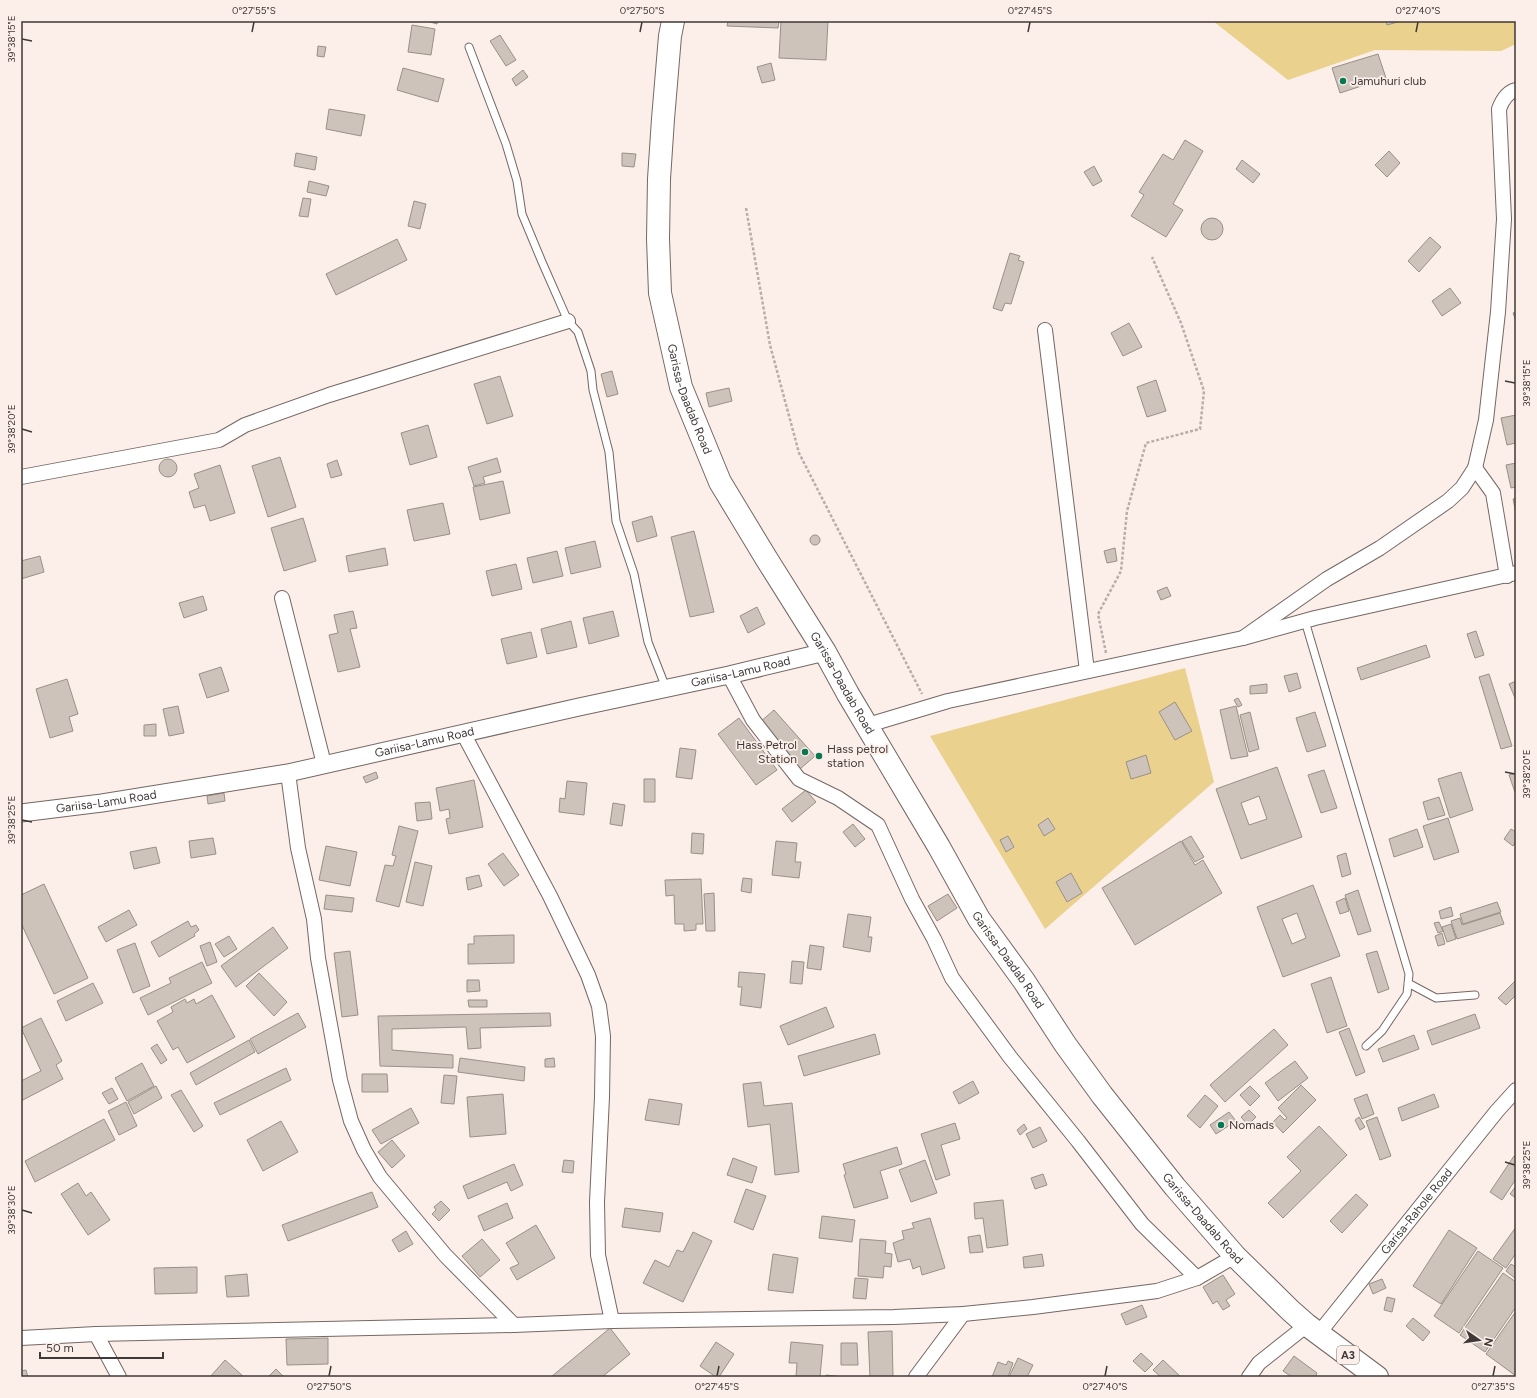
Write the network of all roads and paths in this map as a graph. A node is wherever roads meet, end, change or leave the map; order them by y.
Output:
1 (672, 29) edge
2 (469, 46) dead end
3 (1516, 90) edge
4 (746, 208) dead end
5 (1152, 256) dead end
6 (568, 321) junction
7 (1045, 330) dead end
8 (1475, 468) junction
9 (21, 477) edge
10 (1512, 575) edge
11 (282, 598) dead end
12 (1305, 621) junction
13 (1243, 638) junction
14 (825, 652) junction
15 (1108, 667) junction
16 (1087, 671) junction
17 (729, 675) junction
18 (666, 688) junction
19 (928, 707) junction
20 (868, 725) junction
21 (463, 733) junction
22 (324, 764) junction
23 (288, 773) junction
24 (21, 813) edge
25 (1408, 983) junction
26 (1475, 995) dead end
27 (1366, 1046) dead end
28 (1516, 1090) edge
29 (1235, 1256) junction
30 (1197, 1278) junction
31 (963, 1314) junction
32 (612, 1321) junction
33 (514, 1325) junction
34 (1313, 1329) junction
35 (96, 1334) junction
36 (21, 1338) edge
37 (119, 1377) edge
38 (916, 1377) edge
39 (1249, 1377) edge
40 (1377, 1377) edge

1 - 14 highway, Garissa-Daadab Road / A3
2 - 6 lane
3 - 8 street
4 - 19 path
5 - 15 path
6 - 9 street
6 - 18 lane
7 - 16 street
8 - 10 street
8 - 13 street
10 - 12 street
11 - 22 street
12 - 13 street
12 - 25 lane
13 - 15 street
14 - 17 street, Gariisa-Lamu Road
14 - 20 highway, Garissa-Daadab Road / A3
15 - 16 street
16 - 19 street
17 - 18 street, Gariisa-Lamu Road
17 - 30 street
18 - 21 street, Gariisa-Lamu Road
19 - 20 street
20 - 29 highway, Garissa-Daadab Road / A3
21 - 22 street, Gariisa-Lamu Road
21 - 32 street
22 - 23 street, Gariisa-Lamu Road
23 - 24 street, Gariisa-Lamu Road
23 - 33 street
25 - 26 lane
25 - 27 lane
28 - 34 street, Garisa-Rahole Road
29 - 30 street
29 - 34 highway, Garissa-Daadab Road / A3
30 - 31 street
31 - 32 street
31 - 38 street
32 - 33 street
33 - 35 street
34 - 39 street, Garisa-Rahole Road
34 - 40 highway, A3
35 - 36 street
35 - 37 street

